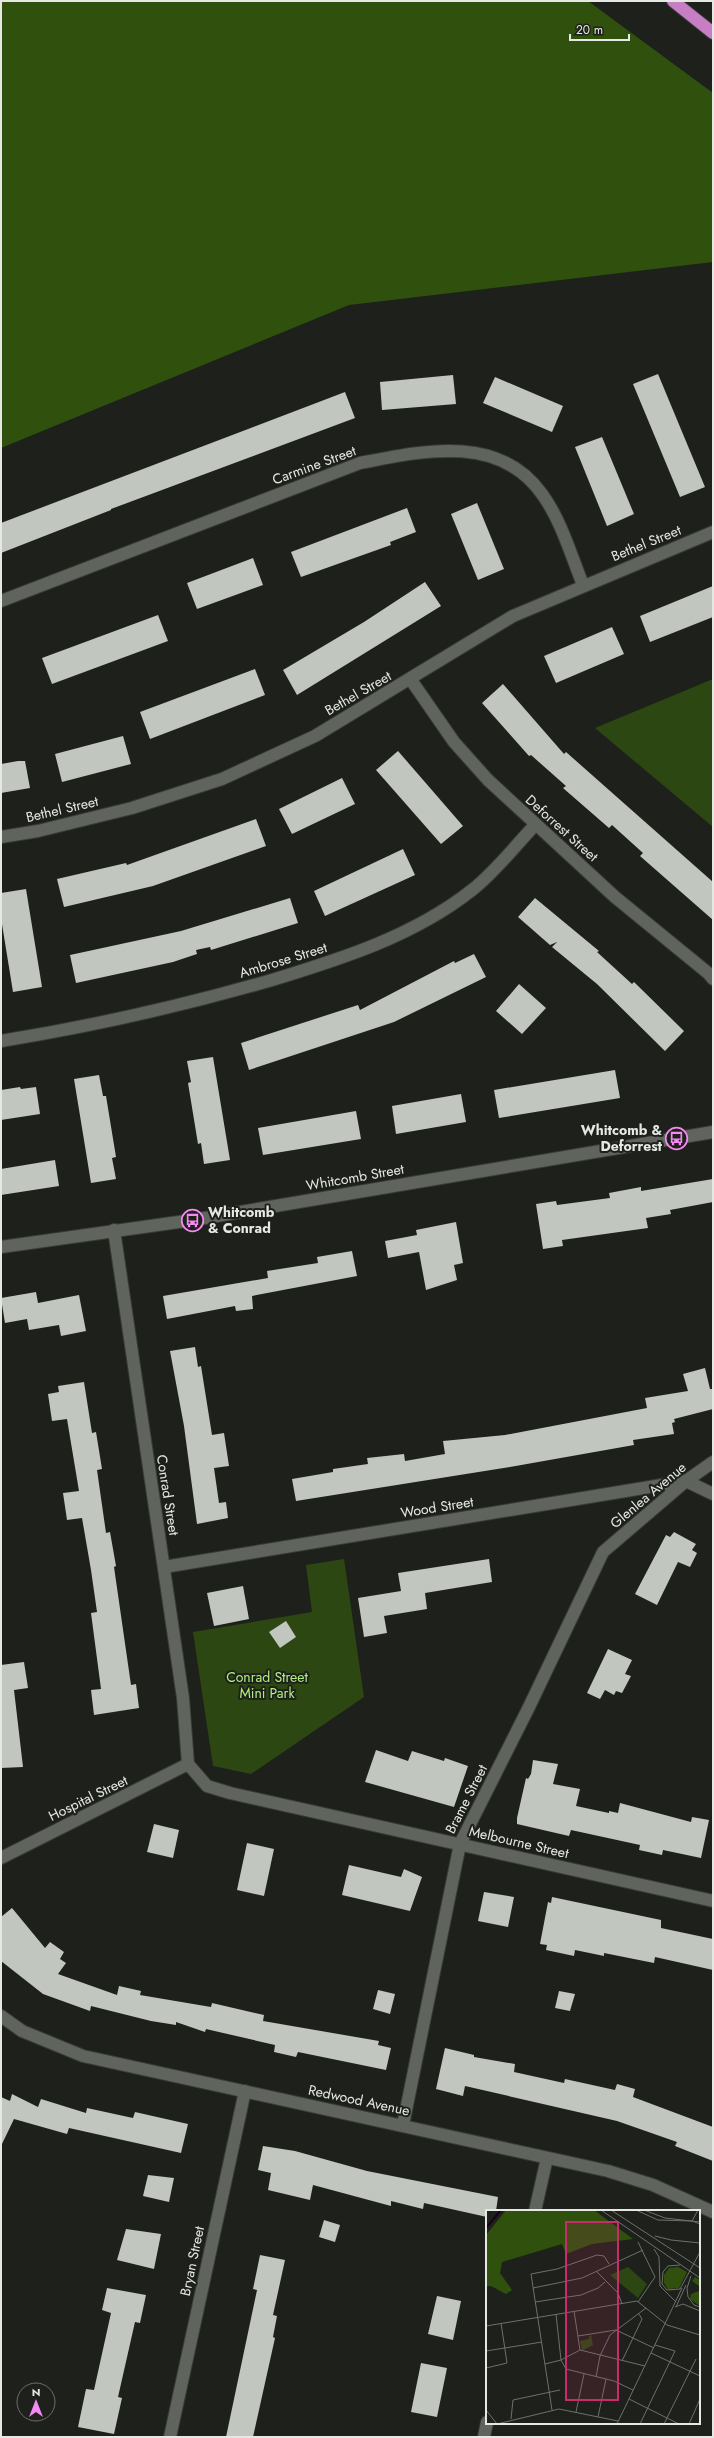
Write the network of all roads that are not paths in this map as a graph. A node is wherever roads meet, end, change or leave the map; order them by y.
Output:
1 (673, 1) edge
2 (713, 32) edge
3 (713, 532) edge
4 (583, 585) junction
5 (1, 601) edge
6 (411, 680) junction
7 (535, 825) junction
8 (1, 837) edge
9 (713, 979) edge
10 (1, 1041) edge
11 (713, 1132) edge
12 (114, 1230) junction
13 (1, 1248) edge
14 (713, 1462) edge
15 (686, 1481) junction
16 (713, 1494) edge
17 (603, 1552) joint
18 (164, 1567) junction
19 (188, 1764) junction
20 (460, 1844) junction
21 (1, 1858) edge
22 (713, 1901) edge
23 (1, 2016) edge
24 (245, 2091) junction
25 (403, 2125) junction
26 (547, 2158) junction
27 (535, 2210) edge
28 (713, 2212) edge
29 (487, 2424) edge
30 (170, 2437) edge
31 (484, 2437) edge

1 - 2 highway
3 - 4 street, Bethel Street
4 - 5 street, Carmine Street
4 - 6 street, Bethel Street
6 - 7 street, Deforrest Street
6 - 8 street, Bethel Street
7 - 9 street, Deforrest Street
7 - 10 street, Ambrose Street
11 - 12 street, Whitcomb Street
12 - 13 street, Whitcomb Street
12 - 18 street, Conrad Street
14 - 15 street, Glenlea Avenue
15 - 16 street
15 - 17 street, Glenlea Avenue
15 - 18 street, Wood Street
17 - 20 street, Brame Street
18 - 19 street, Conrad Street
19 - 20 street, Melbourne Street
19 - 21 street, Hospital Street
20 - 22 street, Melbourne Street
20 - 25 street, Brame Street
23 - 24 street, Redwood Avenue
24 - 25 street, Redwood Avenue
24 - 30 street, Bryan Street
25 - 26 street, Redwood Avenue
26 - 27 street
26 - 28 street, Redwood Avenue
29 - 31 street

